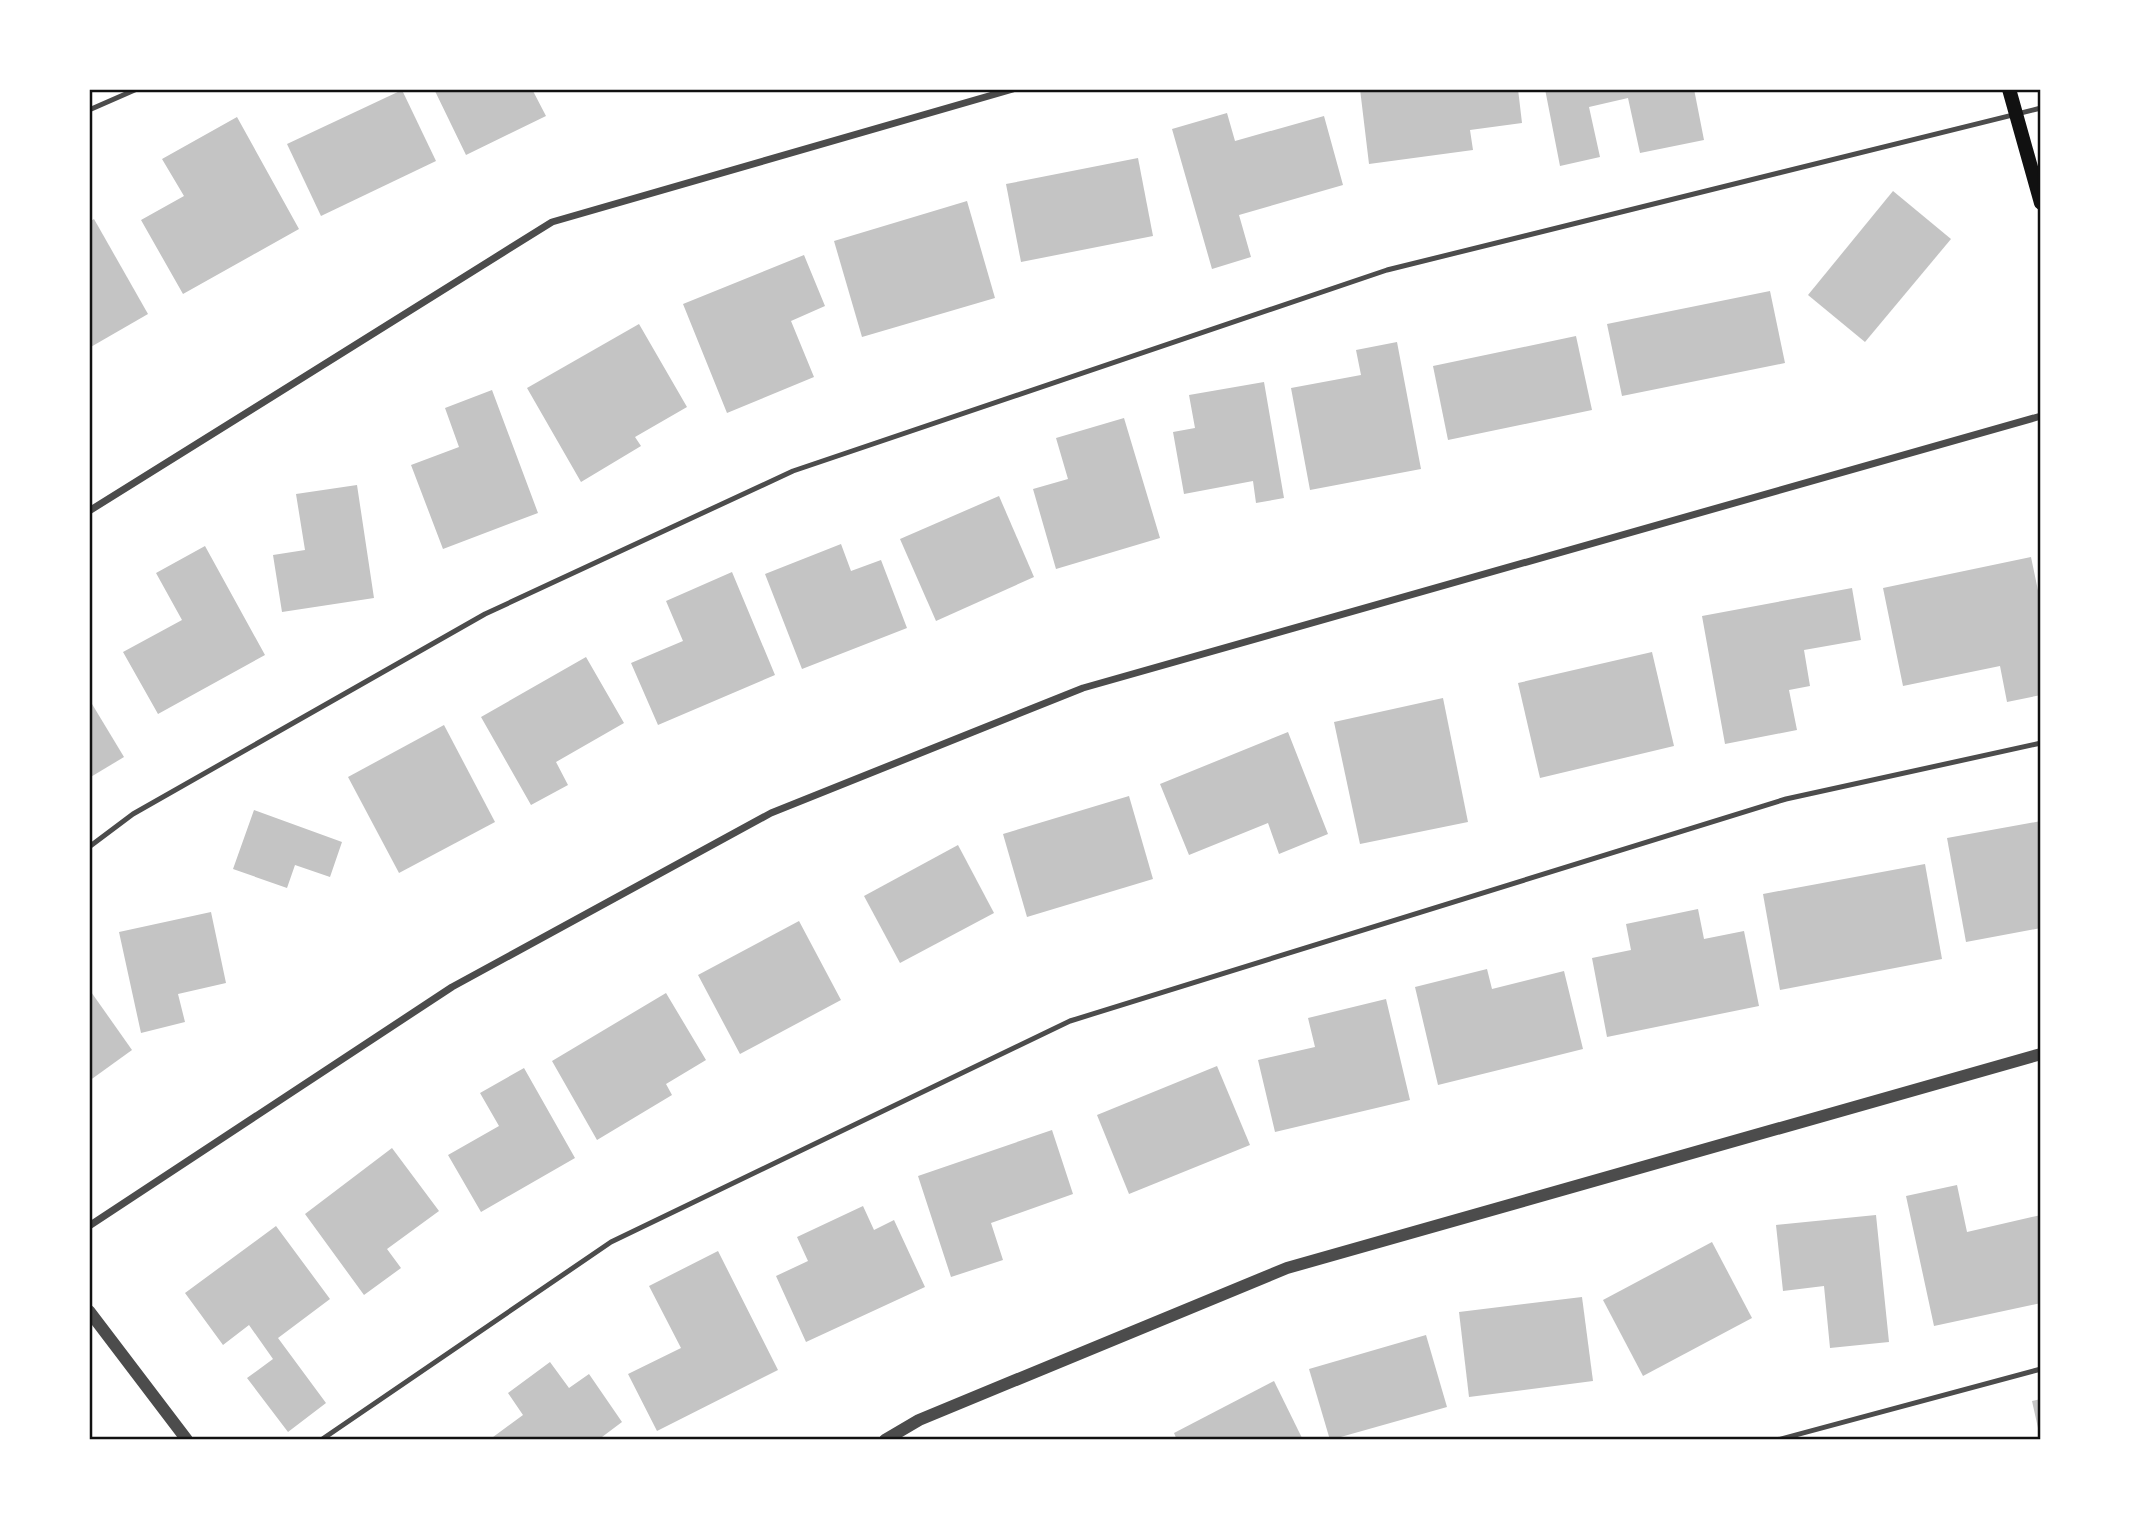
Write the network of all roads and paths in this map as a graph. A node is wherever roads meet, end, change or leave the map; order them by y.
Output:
1 (137, 89) edge
2 (1013, 89) edge
3 (2009, 89) edge
4 (91, 108) edge
5 (2041, 108) edge
6 (2016, 115) junction
7 (2041, 203) edge
8 (2041, 416) edge
9 (89, 511) edge
10 (2041, 743) edge
11 (89, 847) edge
12 (2041, 1054) edge
13 (89, 1226) edge
14 (89, 1311) edge
15 (2041, 1369) edge
16 (187, 1440) edge
17 (321, 1440) edge
18 (885, 1440) edge
19 (1777, 1440) edge

1 - 4 lane
2 - 9 street
3 - 6 main road
5 - 6 lane
6 - 7 main road
6 - 11 lane
8 - 13 street
10 - 17 lane
12 - 18 street
14 - 16 street
15 - 19 lane

